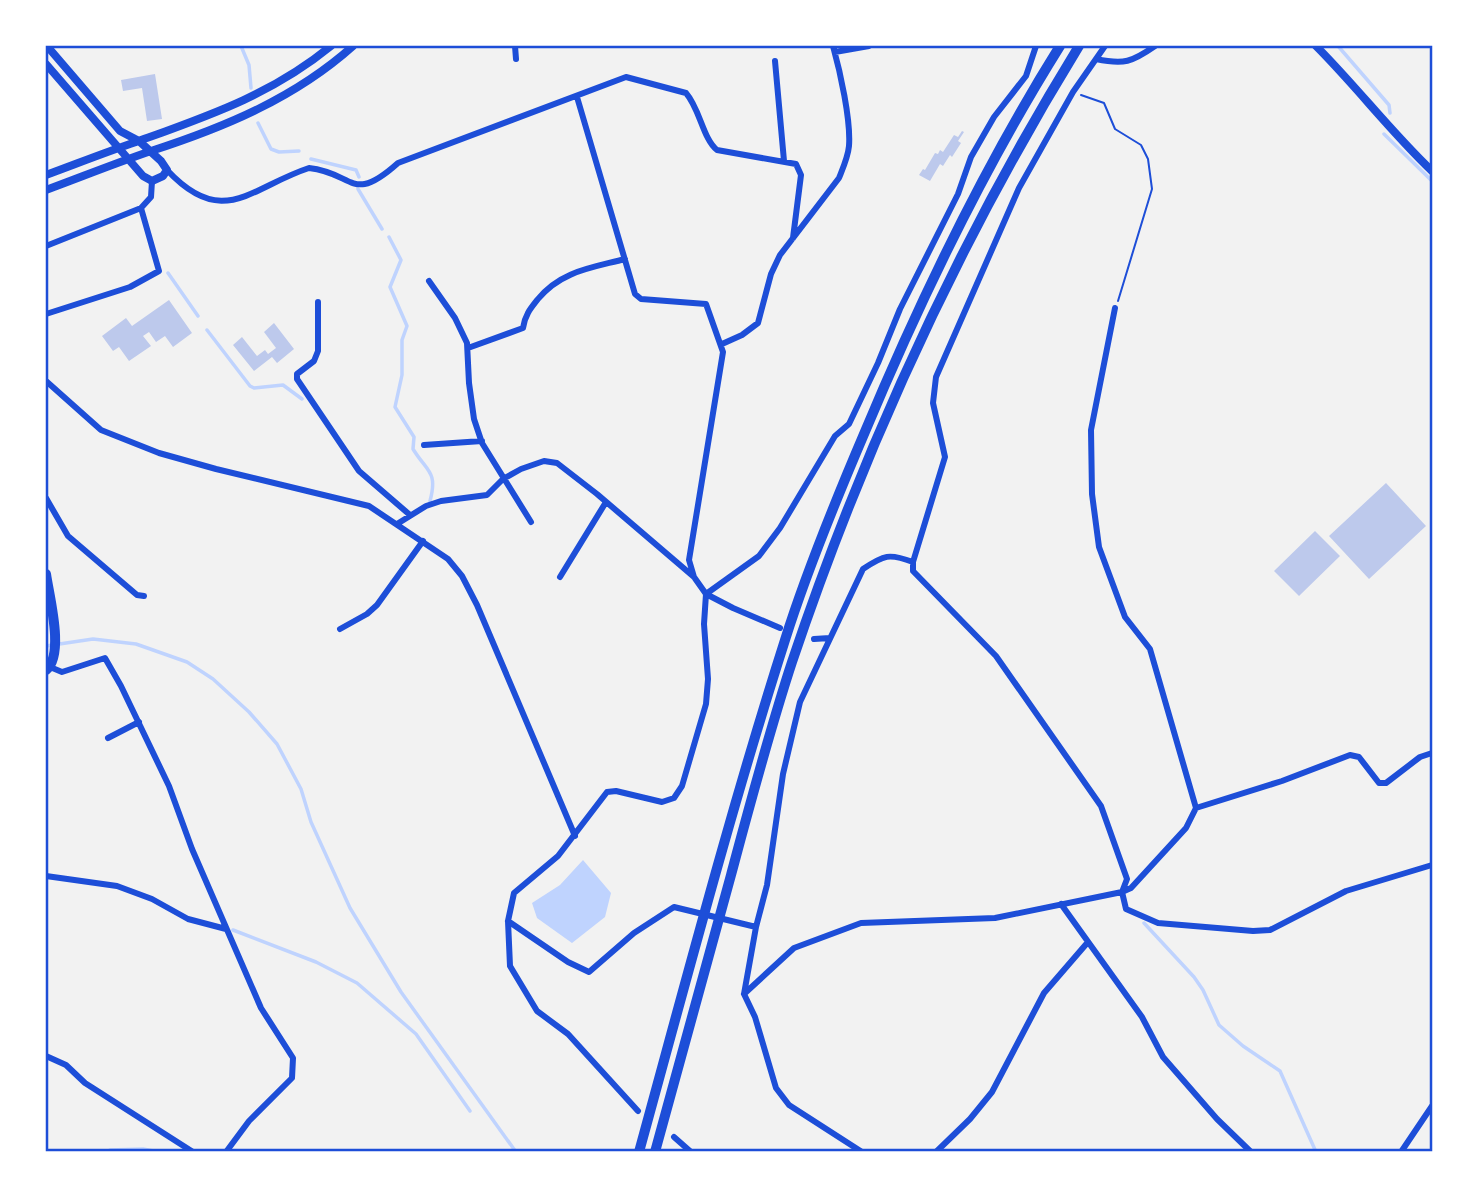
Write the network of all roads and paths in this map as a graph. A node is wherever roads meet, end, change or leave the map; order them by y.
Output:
1 (47, 46) edge
2 (331, 46) edge
3 (353, 46) edge
4 (514, 46) edge
5 (869, 46) edge
6 (1036, 46) edge
7 (1060, 46) edge
8 (1079, 46) edge
9 (1105, 46) edge
10 (1154, 46) edge
11 (1316, 46) edge
12 (834, 49) edge
13 (516, 59) dead end
14 (1096, 59) junction
15 (775, 61) dead end
16 (46, 64) edge
17 (1073, 92) junction
18 (577, 97) junction
19 (139, 141) junction
20 (120, 148) junction
21 (149, 152) junction
22 (129, 160) junction
23 (784, 161) junction
24 (167, 170) junction
25 (1433, 171) edge
26 (46, 175) edge
27 (152, 181) junction
28 (46, 190) edge
29 (141, 208) junction
30 (793, 239) junction
31 (46, 246) edge
32 (625, 259) junction
33 (429, 281) dead end
34 (318, 302) dead end
35 (1115, 309) joint
36 (46, 314) edge
37 (722, 344) junction
38 (468, 348) junction
39 (46, 381) edge
40 (482, 441) junction
41 (424, 445) dead end
42 (503, 480) junction
43 (46, 498) edge
44 (606, 502) junction
45 (410, 515) junction
46 (531, 522) dead end
47 (397, 524) junction
48 (422, 541) junction
49 (913, 562) junction
50 (46, 574) edge
51 (560, 577) dead end
52 (694, 577) junction
53 (706, 593) junction
54 (144, 596) dead end
55 (779, 628) dead end
56 (340, 629) dead end
57 (830, 638) junction
58 (814, 639) dead end
59 (50, 665) edge
60 (139, 722) junction
61 (108, 738) dead end
62 (1433, 753) edge
63 (1196, 808) junction
64 (575, 836) junction
65 (1433, 865) edge
66 (46, 876) edge
67 (1122, 892) junction
68 (1061, 904) junction
69 (508, 921) junction
70 (755, 927) junction
71 (226, 929) junction
72 (1088, 942) junction
73 (744, 994) junction
74 (46, 1056) edge
75 (1433, 1106) edge
76 (638, 1111) dead end
77 (674, 1137) dead end
78 (193, 1152) edge
79 (226, 1152) edge
80 (639, 1152) edge
81 (655, 1152) edge
82 (691, 1152) edge
83 (862, 1152) edge
84 (936, 1152) edge
85 (1251, 1152) edge
86 (1401, 1152) edge

1 - 19 street
2 - 19 street
3 - 21 street
4 - 13 street
5 - 12 street
6 - 53 street
7 - 80 highway
8 - 81 highway
9 - 14 street
10 - 14 street
11 - 25 street
12 - 30 street
14 - 17 street
15 - 23 street
16 - 20 street
17 - 35 path
17 - 49 street
18 - 23 street
18 - 24 street
18 - 32 street
19 - 20 street
19 - 21 street
20 - 22 street
20 - 26 street
21 - 22 street
21 - 24 street
22 - 27 street
22 - 28 street
23 - 30 street
24 - 27 street
27 - 29 street
29 - 31 street
29 - 36 street
30 - 37 street
32 - 37 street
32 - 38 street
33 - 38 street
34 - 45 street
35 - 63 street
37 - 52 street
38 - 40 street
39 - 47 street
40 - 41 street
40 - 42 street
42 - 44 street
42 - 45 street
42 - 46 street
43 - 54 street
44 - 51 street
44 - 52 street
45 - 47 street
47 - 48 street
48 - 56 street
48 - 64 street
49 - 57 street
49 - 67 street
50 - 59 main road
52 - 53 street
53 - 55 street
53 - 64 street
57 - 58 street
57 - 70 street
59 - 60 street
60 - 61 street
60 - 71 street
62 - 63 street
63 - 67 street
64 - 69 street
65 - 67 street
66 - 71 street
67 - 68 street
68 - 72 street
68 - 73 street
69 - 70 street
69 - 76 street
70 - 73 street
71 - 79 street
72 - 84 street
72 - 85 street
73 - 83 street
74 - 78 street
75 - 86 street
77 - 82 street

